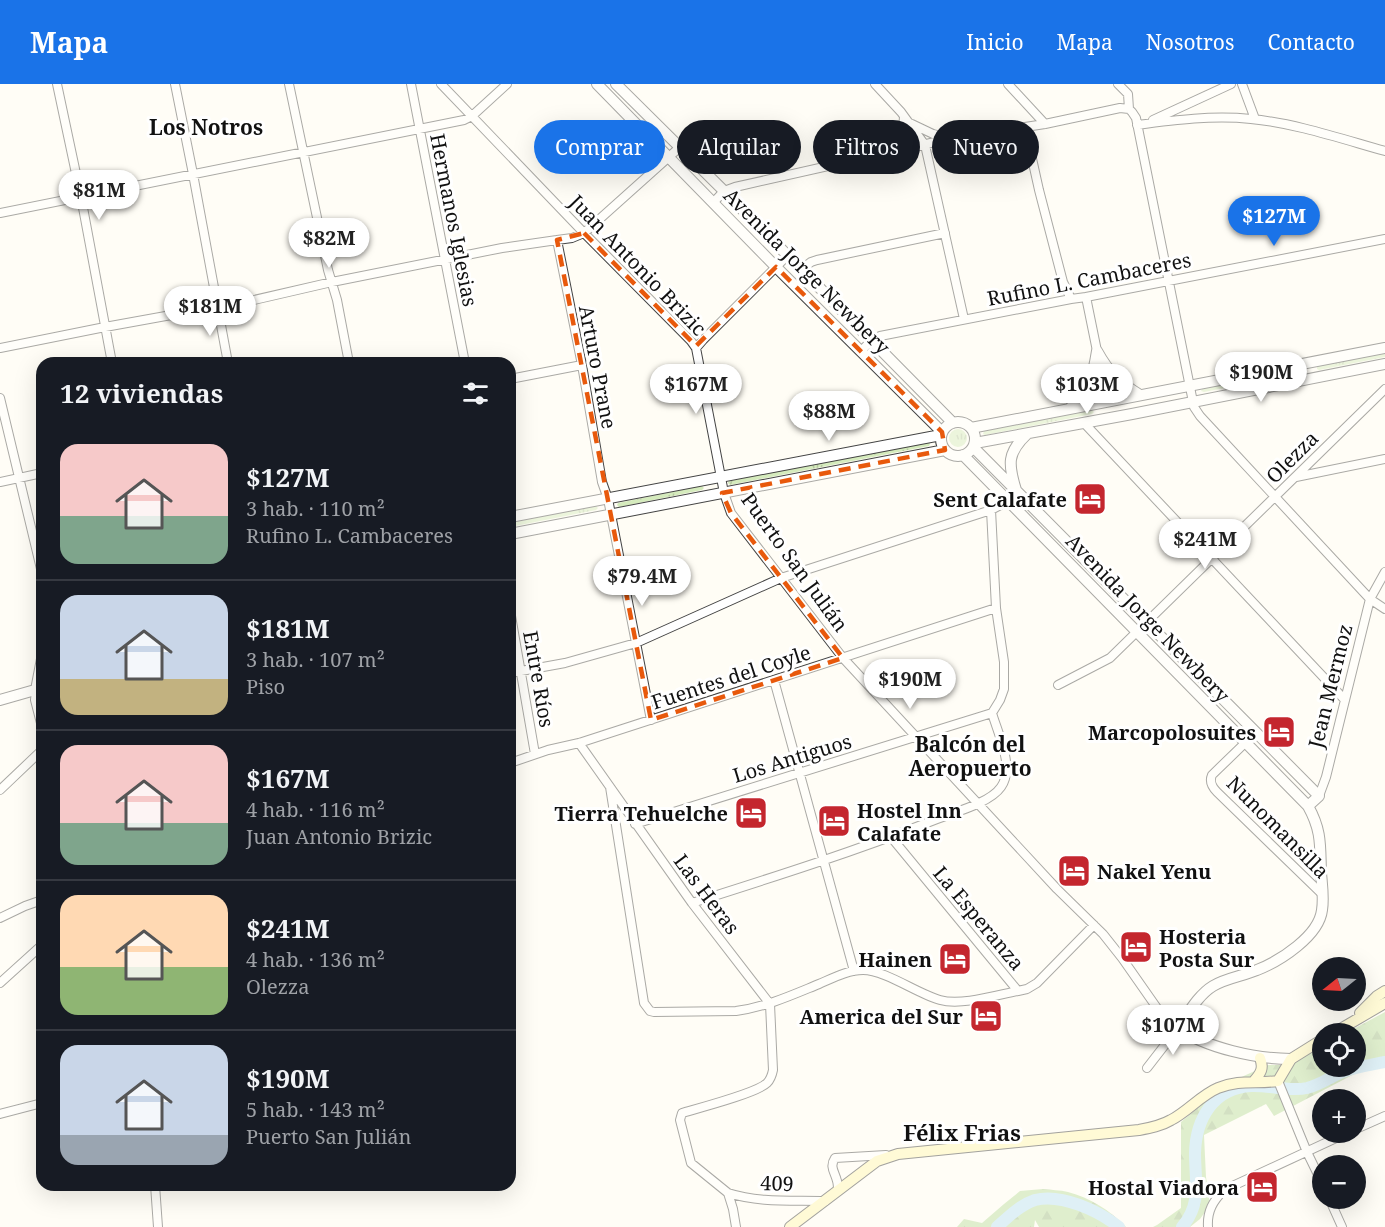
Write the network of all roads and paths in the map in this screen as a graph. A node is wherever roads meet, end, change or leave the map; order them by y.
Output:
1 (57, 84) edge
2 (175, 84) edge
3 (289, 84) edge
4 (411, 84) edge
5 (441, 84) edge
6 (507, 84) edge
7 (597, 84) edge
8 (616, 84) edge
9 (875, 84) edge
10 (1008, 84) edge
11 (1118, 84) edge
12 (1232, 84) edge
13 (1242, 84) edge
14 (1129, 109) junction
15 (472, 116) junction
16 (906, 119) junction
17 (1255, 119) junction
18 (1045, 124) junction
19 (1141, 124) junction
20 (1039, 125) edge
21 (420, 130) junction
22 (932, 134) edge
23 (932, 143) edge
24 (677, 144) edge
25 (925, 145) junction
26 (920, 146) edge
27 (677, 150) edge
28 (1385, 151) edge
29 (303, 152) junction
30 (669, 157) junction
31 (813, 170) edge
32 (193, 174) junction
33 (707, 174) edge
34 (1035, 174) edge
35 (724, 191) junction
36 (81, 196) junction
37 (713, 203) junction
38 (0, 213) edge
39 (584, 233) junction
40 (945, 233) junction
41 (1385, 239) edge
42 (557, 240) junction
43 (788, 255) junction
44 (445, 260) junction
45 (776, 267) junction
46 (802, 269) junction
47 (1168, 281) junction
48 (332, 282) junction
49 (1086, 297) junction
50 (1071, 299) junction
51 (218, 306) junction
52 (964, 319) junction
53 (105, 327) junction
54 (872, 340) junction
55 (0, 348) edge
56 (696, 348) junction
57 (1385, 348) edge
58 (861, 351) junction
59 (1097, 351) junction
60 (111, 357) edge
61 (227, 357) edge
62 (348, 357) edge
63 (464, 357) edge
64 (1305, 363) junction
65 (1385, 364) edge
66 (582, 365) junction
67 (516, 378) edge
68 (1308, 379) junction
69 (1189, 386) junction
70 (1385, 389) edge
71 (1135, 396) junction
72 (0, 398) edge
73 (1104, 402) junction
74 (1192, 402) junction
75 (1069, 409) junction
76 (1132, 414) junction
77 (1107, 418) junction
78 (952, 423) junction
79 (1084, 423) junction
80 (971, 428) junction
81 (942, 433) junction
82 (1028, 433) junction
83 (974, 445) junction
84 (945, 450) junction
85 (963, 455) junction
86 (1385, 459) edge
87 (36, 474) edge
88 (19, 477) junction
89 (721, 477) junction
90 (1296, 477) junction
91 (0, 482) edge
92 (724, 493) junction
93 (1017, 493) junction
94 (1275, 497) junction
95 (608, 499) junction
96 (1008, 501) junction
97 (991, 510) junction
98 (611, 515) junction
99 (516, 516) edge
100 (516, 533) edge
101 (36, 548) edge
102 (1212, 559) junction
103 (1385, 572) edge
104 (781, 578) junction
105 (1371, 599) junction
106 (996, 608) junction
107 (1385, 609) edge
108 (1147, 623) junction
109 (1137, 633) junction
110 (516, 643) edge
111 (636, 643) junction
112 (843, 658) junction
113 (521, 671) junction
114 (516, 672) edge
115 (774, 680) junction
116 (1058, 685) dead end
117 (36, 690) edge
118 (0, 699) edge
119 (1345, 700) junction
120 (1231, 708) junction
121 (992, 713) junction
122 (1221, 718) junction
123 (651, 720) junction
124 (916, 736) junction
125 (579, 743) junction
126 (1245, 743) junction
127 (535, 754) junction
128 (36, 756) edge
129 (516, 761) edge
130 (800, 773) junction
131 (610, 787) junction
132 (0, 790) edge
133 (1319, 796) junction
134 (978, 803) junction
135 (1308, 806) junction
136 (635, 824) junction
137 (891, 837) junction
138 (824, 860) junction
139 (1323, 894) junction
140 (36, 902) edge
141 (692, 903) junction
142 (0, 918) edge
143 (1094, 925) junction
144 (36, 950) edge
145 (854, 971) junction
146 (0, 983) edge
147 (1018, 991) junction
148 (1385, 991) edge
149 (1385, 1003) edge
150 (770, 1004) junction
151 (1354, 1020) junction
152 (1349, 1023) edge
153 (1178, 1028) junction
154 (1312, 1046) edge
155 (1260, 1058) junction
156 (1291, 1059) junction
157 (1147, 1068) dead end
158 (1254, 1081) junction
159 (1281, 1087) junction
160 (36, 1105) edge
161 (0, 1114) edge
162 (1385, 1116) edge
163 (1366, 1125) edge
164 (1326, 1143) edge
165 (1307, 1152) junction
166 (898, 1154) junction
167 (1312, 1162) edge
168 (155, 1191) edge
169 (838, 1191) junction
170 (728, 1193) junction
171 (825, 1201) junction
172 (1334, 1209) edge
173 (158, 1227) edge
174 (736, 1227) edge
175 (790, 1227) edge
176 (1208, 1227) edge
177 (1342, 1227) edge

1 - 36 street
2 - 32 street
3 - 29 street
4 - 21 street, Hermanos Iglesias
5 - 15 street, Juan Antonio Brizic
6 - 15 street
7 - 30 street, Avenida Jorge Newbery
8 - 24 street, Avenida Jorge Newbery
9 - 16 street
10 - 18 street
11 - 14 street
12 - 19 street
13 - 17 street
14 - 18 street
14 - 19 street
15 - 21 street
15 - 39 street, Juan Antonio Brizic
16 - 22 street
16 - 25 street
17 - 19 street
17 - 28 street
18 - 20 street
19 - 47 street
21 - 29 street
21 - 44 street, Hermanos Iglesias
23 - 25 street
25 - 26 street
25 - 40 street
27 - 30 street
29 - 32 street
29 - 48 street
30 - 37 street, Avenida Jorge Newbery
30 - 39 street
31 - 35 street
32 - 36 street
32 - 51 street
33 - 35 street, Avenida Jorge Newbery
34 - 50 street
35 - 37 street
35 - 43 street, Avenida Jorge Newbery
36 - 38 street
36 - 53 street
37 - 45 street, Avenida Jorge Newbery
39 - 42 street
39 - 56 street, Juan Antonio Brizic
40 - 46 street
40 - 52 street
41 - 47 street, Rufino L. Cambaceres
42 - 44 street
42 - 66 street, Arturo Prane
43 - 45 street
43 - 46 street, Avenida Jorge Newbery
44 - 48 street
44 - 63 street, Hermanos Iglesias
45 - 56 street
45 - 58 street, Avenida Jorge Newbery
46 - 54 street, Avenida Jorge Newbery
47 - 49 street, Rufino L. Cambaceres
47 - 69 street
48 - 51 street
48 - 62 street
49 - 50 street, Rufino L. Cambaceres
49 - 59 street
50 - 52 street, Rufino L. Cambaceres
51 - 53 street
51 - 61 street
52 - 54 street, Rufino L. Cambaceres
53 - 55 street
53 - 60 street
54 - 58 street
54 - 78 street, Avenida Jorge Newbery
56 - 89 street, Juan Antonio Brizic
57 - 64 street
58 - 81 street, Avenida Jorge Newbery
59 - 71 street
59 - 73 street
59 - 75 street
64 - 68 street
64 - 69 street
65 - 68 street
66 - 67 street
66 - 95 street, Arturo Prane
68 - 74 street
69 - 71 street
69 - 74 street
70 - 90 street, Olezza
71 - 73 street
71 - 76 street
72 - 88 street
73 - 75 street
73 - 77 street
74 - 76 street
74 - 94 street
75 - 80 street
76 - 77 street
77 - 79 street
78 - 80 street
78 - 81 street
79 - 82 street
79 - 102 street
80 - 83 street
81 - 84 street
81 - 89 street
82 - 83 street
82 - 93 street
83 - 85 street
83 - 93 street, Avenida Jorge Newbery
84 - 85 street
84 - 92 street
85 - 96 street, Avenida Jorge Newbery
86 - 90 street
87 - 88 street
88 - 91 street
88 - 101 street
89 - 92 street, Puerto San Julián
89 - 95 street
90 - 94 street, Olezza
92 - 98 street
92 - 104 street, Puerto San Julián
93 - 96 street
93 - 108 street, Avenida Jorge Newbery
94 - 102 street, Olezza
94 - 105 street
95 - 98 street, Arturo Prane
95 - 99 street
96 - 97 street
96 - 109 street, Avenida Jorge Newbery
97 - 104 street
97 - 106 street
98 - 100 street
98 - 111 street, Arturo Prane
102 - 108 street, Olezza
102 - 119 street
103 - 105 street, Jean Mermoz
104 - 111 street
104 - 112 street, Puerto San Julián
105 - 107 street
105 - 119 street, Jean Mermoz
106 - 112 street, Fuentes del Coyle
106 - 121 street
108 - 109 street, Olezza
108 - 120 street, Avenida Jorge Newbery
109 - 116 street, Olezza
109 - 122 street, Avenida Jorge Newbery
110 - 113 street, Entre Ríos
111 - 113 street
111 - 123 street, Arturo Prane
112 - 115 street, Fuentes del Coyle
112 - 124 street, Puerto San Julián
113 - 114 street
113 - 127 street, Entre Ríos
115 - 123 street, Fuentes del Coyle
115 - 130 street
117 - 118 street
119 - 133 street, Jean Mermoz
120 - 122 street
120 - 133 street, Avenida Jorge Newbery
121 - 124 street, Los Antiguos
121 - 134 street
122 - 126 street, Avenida Jorge Newbery
123 - 125 street, Fuentes del Coyle
124 - 130 street, Los Antiguos
124 - 134 street, Puerto San Julián
125 - 127 street, Fuentes del Coyle
125 - 131 street, Las Heras
126 - 135 street, Avenida Jorge Newbery
126 - 139 street, Nunomansilla
127 - 129 street, Fuentes del Coyle
128 - 132 street
130 - 136 street, Los Antiguos
130 - 138 street
131 - 136 street, Las Heras
131 - 150 street
133 - 135 street, Jean Mermoz
134 - 137 street
134 - 143 street, Puerto San Julián
135 - 139 street
136 - 141 street, Las Heras
137 - 138 street
137 - 147 street, La Esperanza
138 - 141 street
138 - 145 street
139 - 153 street
140 - 142 street
141 - 150 street, Las Heras
143 - 147 street
143 - 153 street, Puerto San Julián
144 - 146 street
145 - 147 street
145 - 150 street
148 - 151 main road
149 - 151 main road
150 - 170 street
151 - 152 main road
153 - 155 street, Puerto San Julián
153 - 157 street
154 - 156 main road
155 - 156 street, Puerto San Julián
155 - 158 main road
156 - 159 main road
158 - 159 main road
158 - 166 main road
159 - 165 street
160 - 161 street
162 - 163 street
164 - 165 street
165 - 167 street
165 - 176 street
166 - 169 main road
166 - 169 street
168 - 173 street
169 - 171 main road
170 - 171 street, 409
170 - 174 street
171 - 175 main road
172 - 177 street

